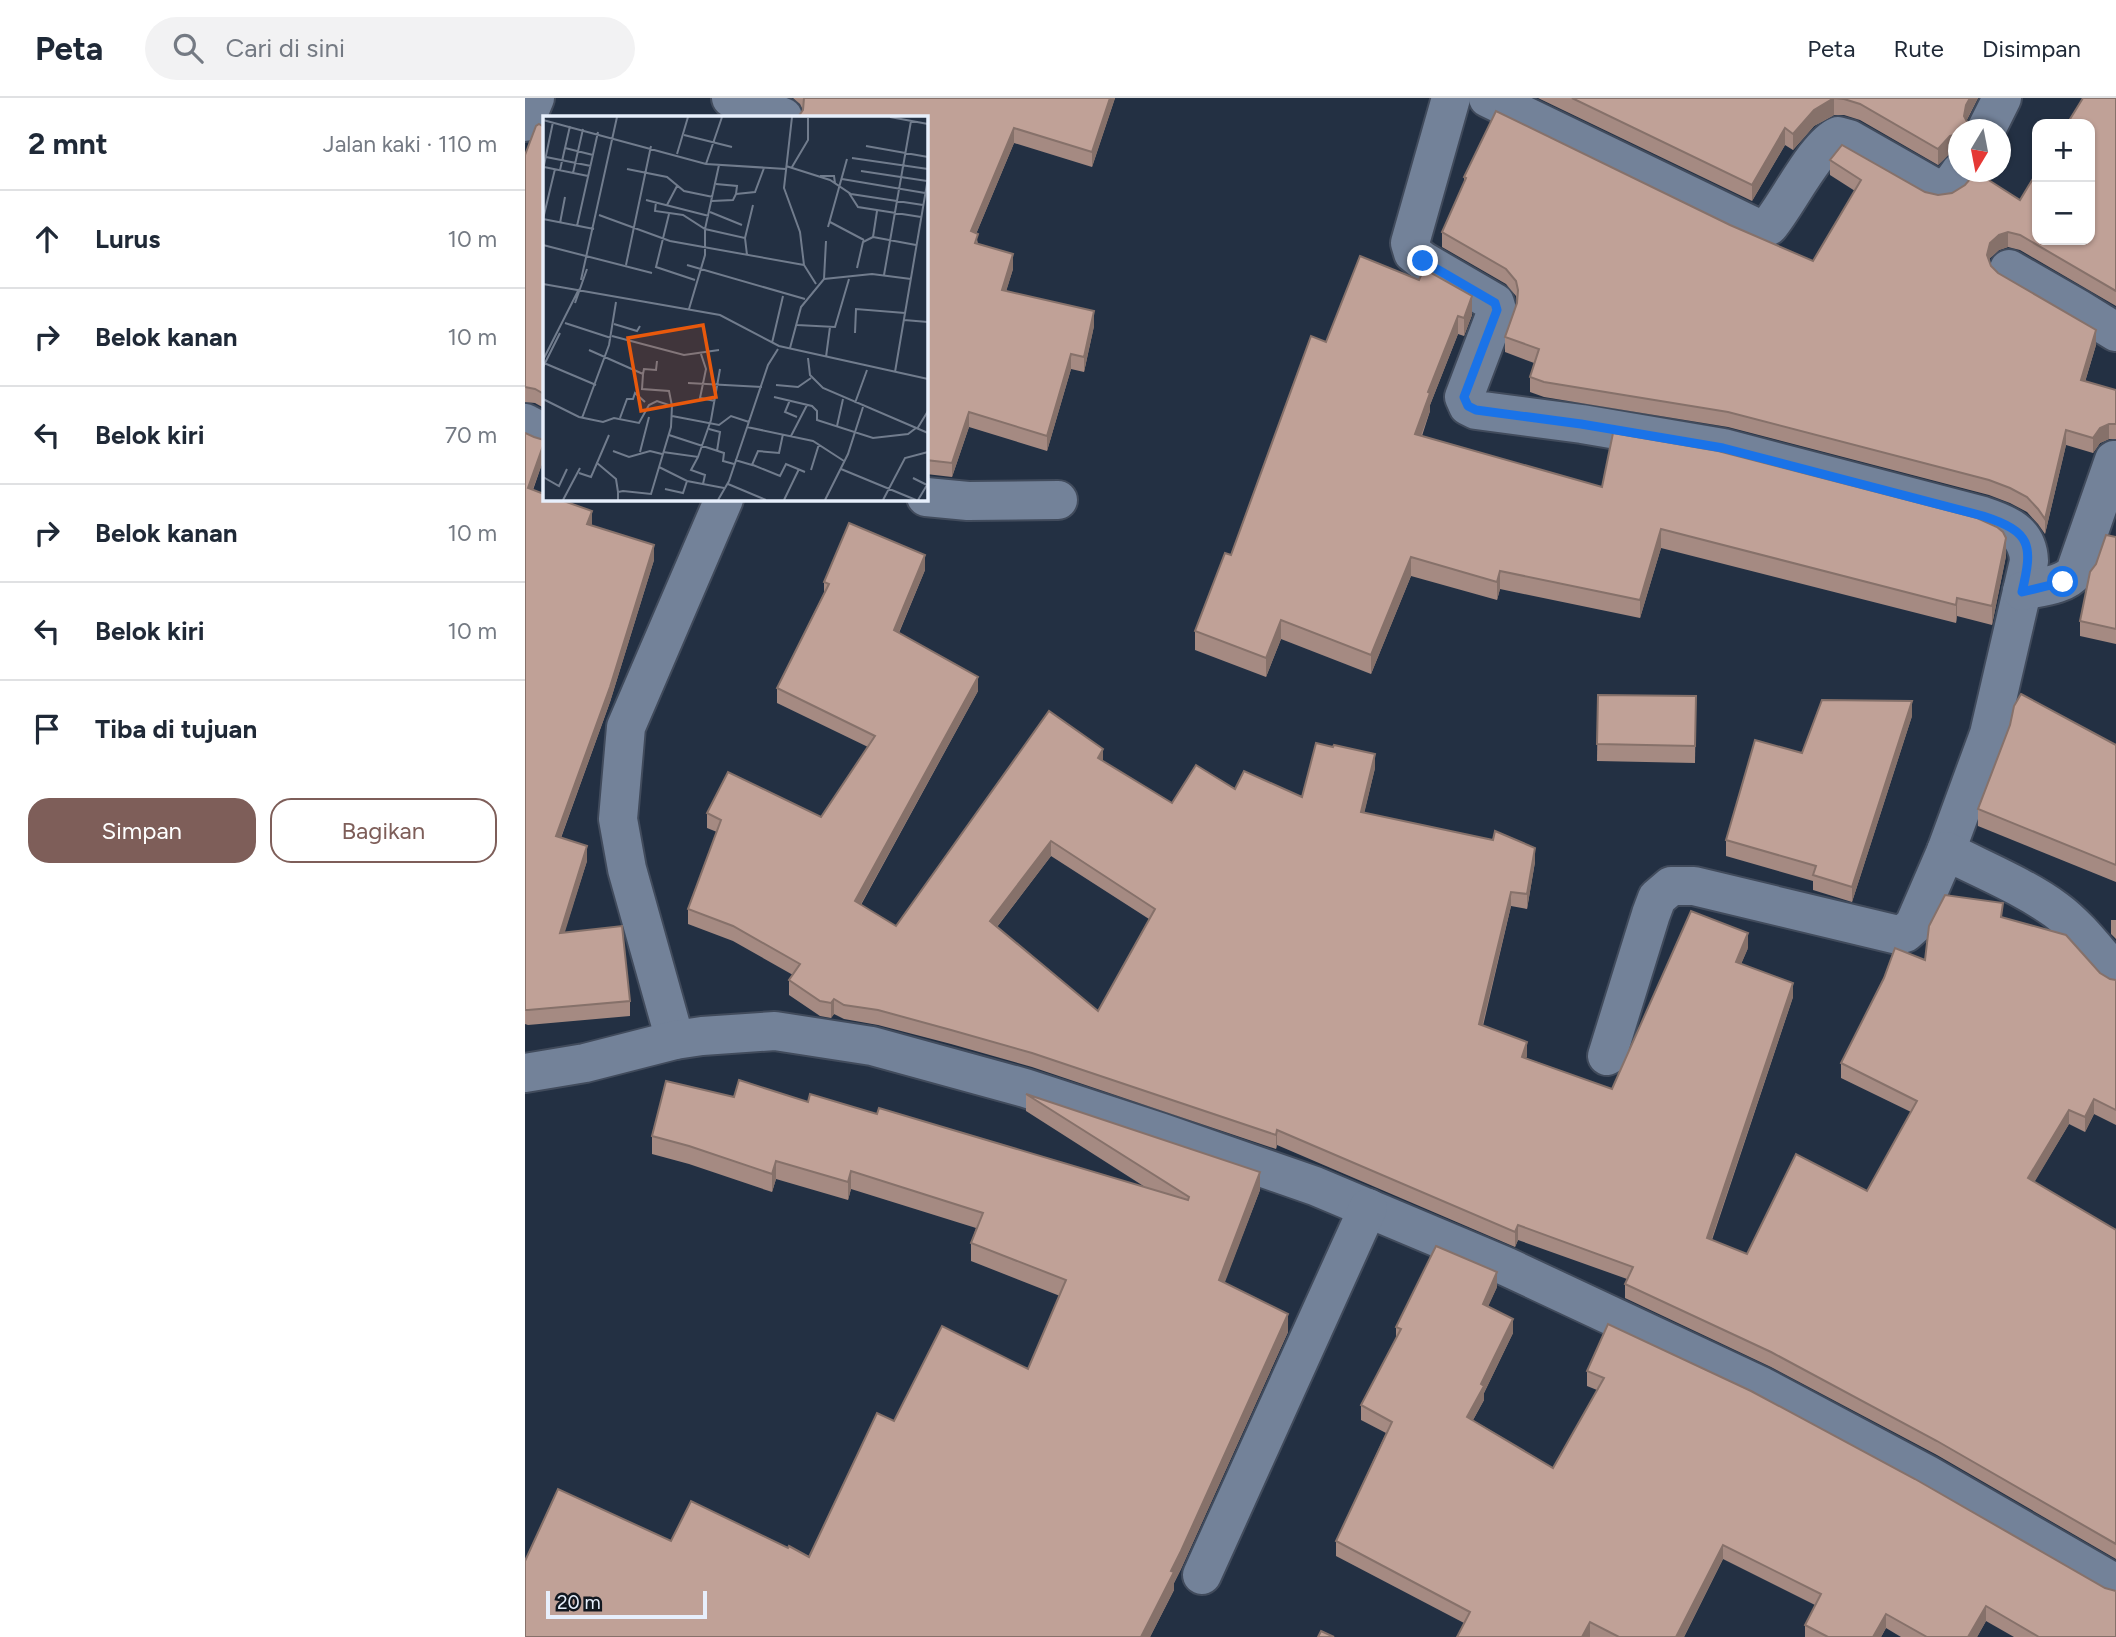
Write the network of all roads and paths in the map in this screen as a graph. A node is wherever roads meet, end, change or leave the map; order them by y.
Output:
1 (535, 98) edge
2 (731, 98) edge
3 (1451, 98) edge
4 (1488, 98) edge
5 (2002, 98) edge
6 (780, 116) edge
7 (1992, 119) edge
8 (525, 122) edge
9 (1952, 182) edge
10 (2009, 269) dead end
11 (2116, 332) edge
12 (525, 423) edge
13 (543, 432) edge
14 (2115, 458) edge
15 (927, 497) edge
16 (724, 500) edge
17 (1058, 500) dead end
18 (2022, 592) junction
19 (1946, 851) junction
20 (2116, 973) edge
21 (689, 1038) junction
22 (1608, 1056) dead end
23 (525, 1073) edge
24 (1368, 1208) junction
25 (1202, 1576) dead end
26 (2116, 1584) edge

1 - 8 street
2 - 6 street
3 - 18 street
4 - 9 street
5 - 7 street
10 - 11 street
12 - 13 street
14 - 18 street
15 - 17 street
16 - 21 street
18 - 19 street
19 - 20 street
19 - 22 street
21 - 23 street
21 - 24 street
24 - 25 street
24 - 26 street

